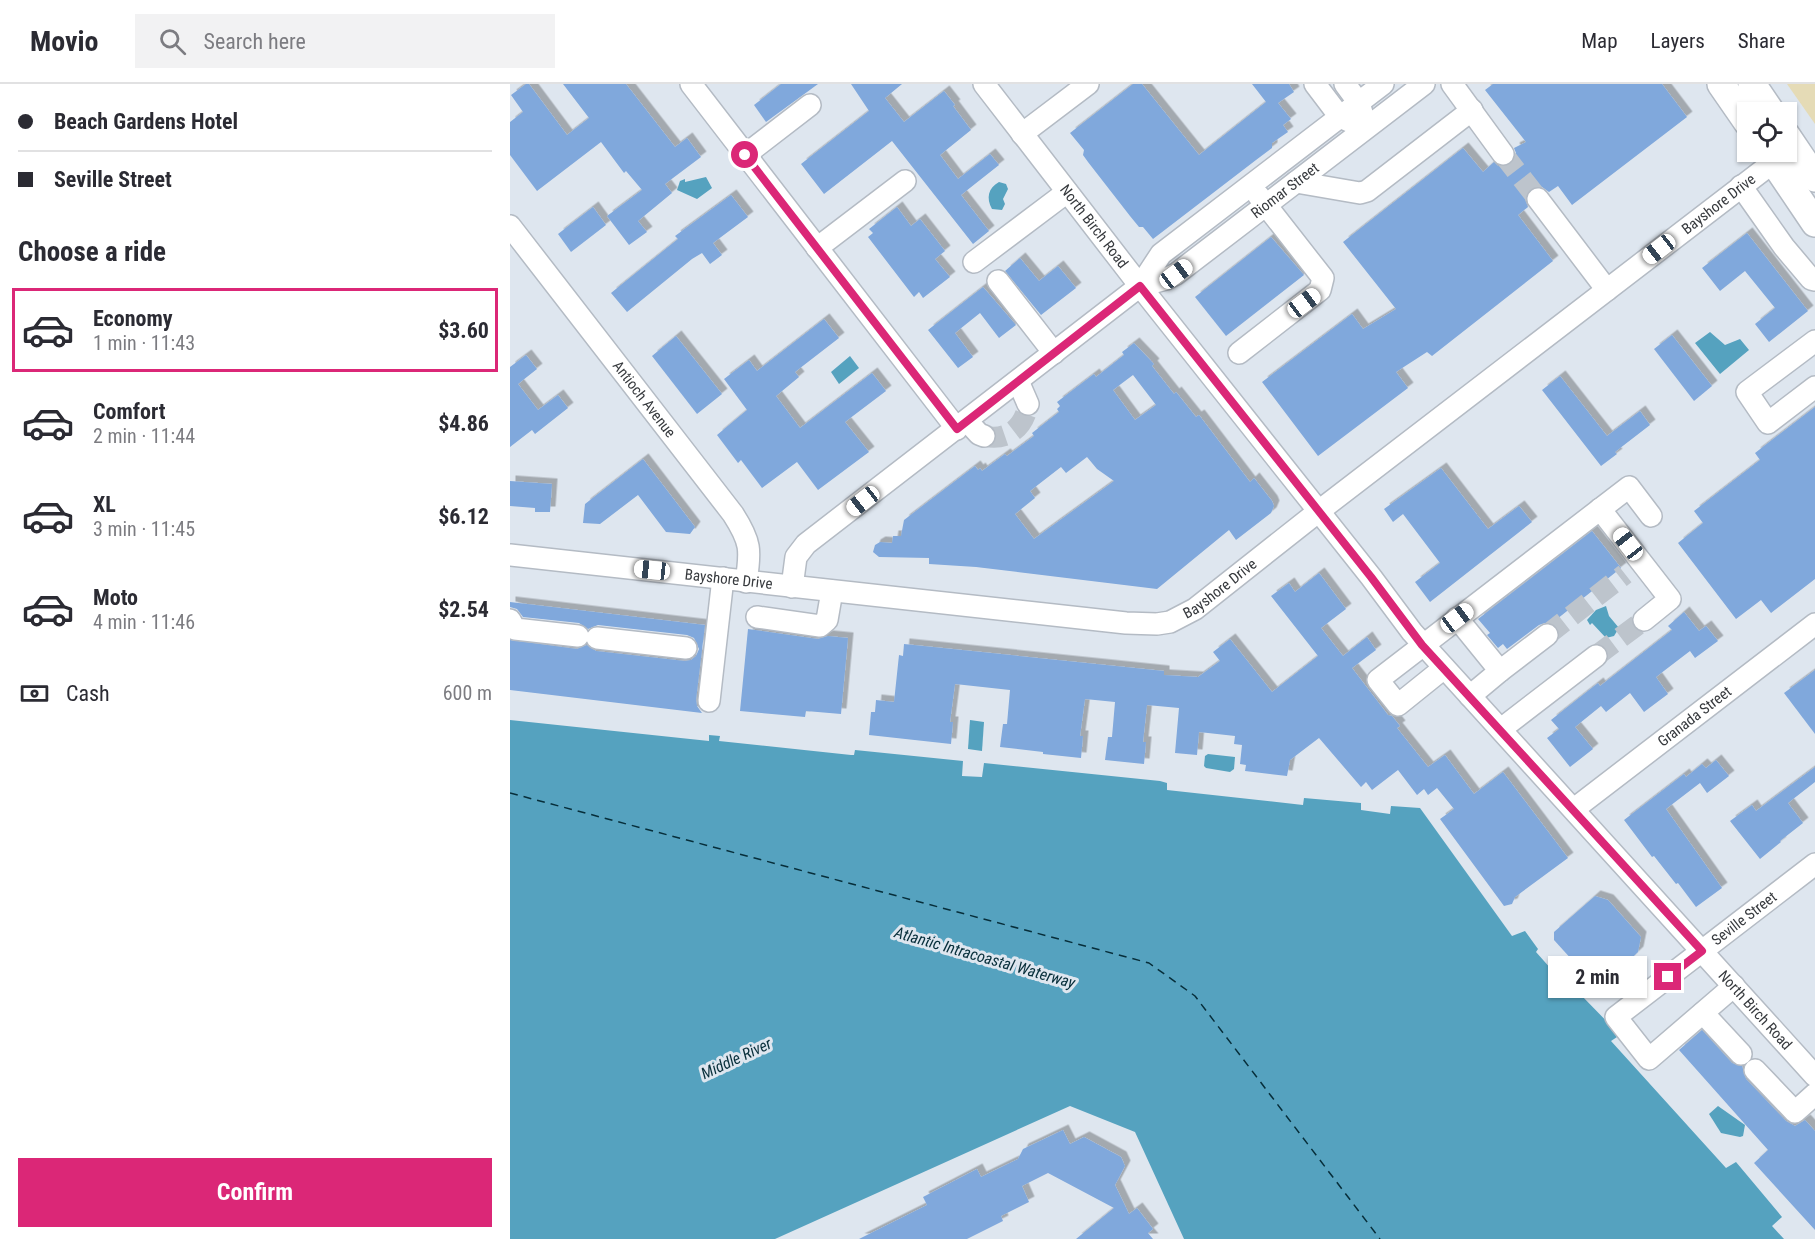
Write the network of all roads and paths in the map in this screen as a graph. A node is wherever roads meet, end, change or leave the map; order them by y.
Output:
1 (691, 84) edge
2 (984, 84) edge
3 (1088, 84) edge
4 (1315, 84) edge
5 (1345, 84) edge
6 (1383, 84) edge
7 (1424, 84) edge
8 (1452, 84) edge
9 (1721, 84) edge
10 (1752, 84) edge
11 (1359, 102) junction
12 (1764, 102) edge
13 (810, 105) dead end
14 (1737, 107) edge
15 (1472, 110) junction
16 (1340, 117) junction
17 (1366, 129) junction
18 (1022, 134) junction
19 (1503, 154) tunnel mouth
20 (745, 155) junction
21 (1766, 162) edge
22 (1786, 162) edge
23 (1796, 162) edge
24 (1815, 178) edge
25 (905, 181) dead end
26 (1296, 182) junction
27 (1251, 185) junction
28 (1741, 186) junction
29 (1067, 192) junction
30 (1538, 199) tunnel mouth
31 (1266, 205) junction
32 (1815, 224) edge
33 (510, 226) edge
34 (817, 248) junction
35 (974, 262) dead end
36 (1815, 280) edge
37 (998, 281) dead end
38 (1140, 286) junction
39 (1607, 290) junction
40 (1815, 341) edge
41 (1054, 353) junction
42 (1239, 353) dead end
43 (1018, 381) junction
44 (1815, 387) edge
45 (1028, 404) dead end
46 (962, 425) junction
47 (984, 436) tunnel mouth
48 (1600, 509) junction
49 (1319, 511) junction
50 (1651, 516) dead end
51 (510, 555) edge
52 (723, 578) junction
53 (753, 583) junction
54 (792, 587) junction
55 (832, 591) junction
56 (1457, 618) junction
57 (510, 620) edge
58 (1644, 620) tunnel mouth
59 (1815, 624) edge
60 (1547, 635) tunnel mouth
61 (1422, 645) junction
62 (686, 648) dead end
63 (1596, 656) tunnel mouth
64 (1444, 668) junction
65 (1500, 671) junction
66 (1470, 696) junction
67 (709, 701) dead end
68 (1501, 729) junction
69 (1574, 809) junction
70 (1815, 864) edge
71 (1702, 951) junction
72 (1734, 986) junction
73 (1703, 1013) junction
74 (1815, 1076) edge
75 (1815, 1094) edge

1 - 20 street
2 - 18 street, North Birch Road
3 - 18 street
4 - 16 street
5 - 11 street
6 - 11 street, Riomar Street
7 - 17 street, Riomar Street
8 - 15 street
9 - 14 main road
10 - 12 main road
11 - 16 street, Riomar Street
11 - 17 street
13 - 20 street
15 - 19 street
15 - 26 street
16 - 17 street
16 - 27 street, Riomar Street
17 - 26 street, Riomar Street
18 - 29 street, North Birch Road
20 - 34 street
21 - 28 street, Bayshore Drive
22 - 32 main road
23 - 24 main road
25 - 34 street
26 - 31 street, Riomar Street
27 - 31 street
27 - 38 street, Riomar Street
28 - 36 street
28 - 39 street, Bayshore Drive
29 - 35 street
29 - 38 street, North Birch Road
30 - 39 street
31 - 38 street, Riomar Street
31 - 42 street
33 - 53 street, Antioch Avenue
34 - 46 street
37 - 41 street
38 - 41 street, Riomar Street
38 - 49 street, North Birch Road
39 - 49 street, Bayshore Drive
40 - 44 street
41 - 43 street, Riomar Street
43 - 45 street
43 - 46 street, Riomar Street
46 - 47 street
46 - 54 street, Riomar Street
48 - 50 street
48 - 56 street
48 - 58 street
49 - 55 street, Bayshore Drive
49 - 61 street, North Birch Road
51 - 52 street, Bayshore Drive
52 - 53 street, Bayshore Drive
52 - 67 street
53 - 54 street, Bayshore Drive
53 - 55 street, Antioch Avenue
54 - 55 street, Bayshore Drive
56 - 61 street
56 - 65 street
57 - 62 street
59 - 69 street, Granada Street
60 - 65 street
61 - 64 street, North Birch Road
61 - 64 street
63 - 68 street
64 - 66 street, North Birch Road
65 - 66 street
66 - 68 street, North Birch Road
68 - 69 street, North Birch Road
69 - 71 street, North Birch Road
70 - 71 street, Seville Street
71 - 72 street, North Birch Road
71 - 73 street, Seville Street
72 - 73 street
72 - 74 street, North Birch Road
73 - 75 street

